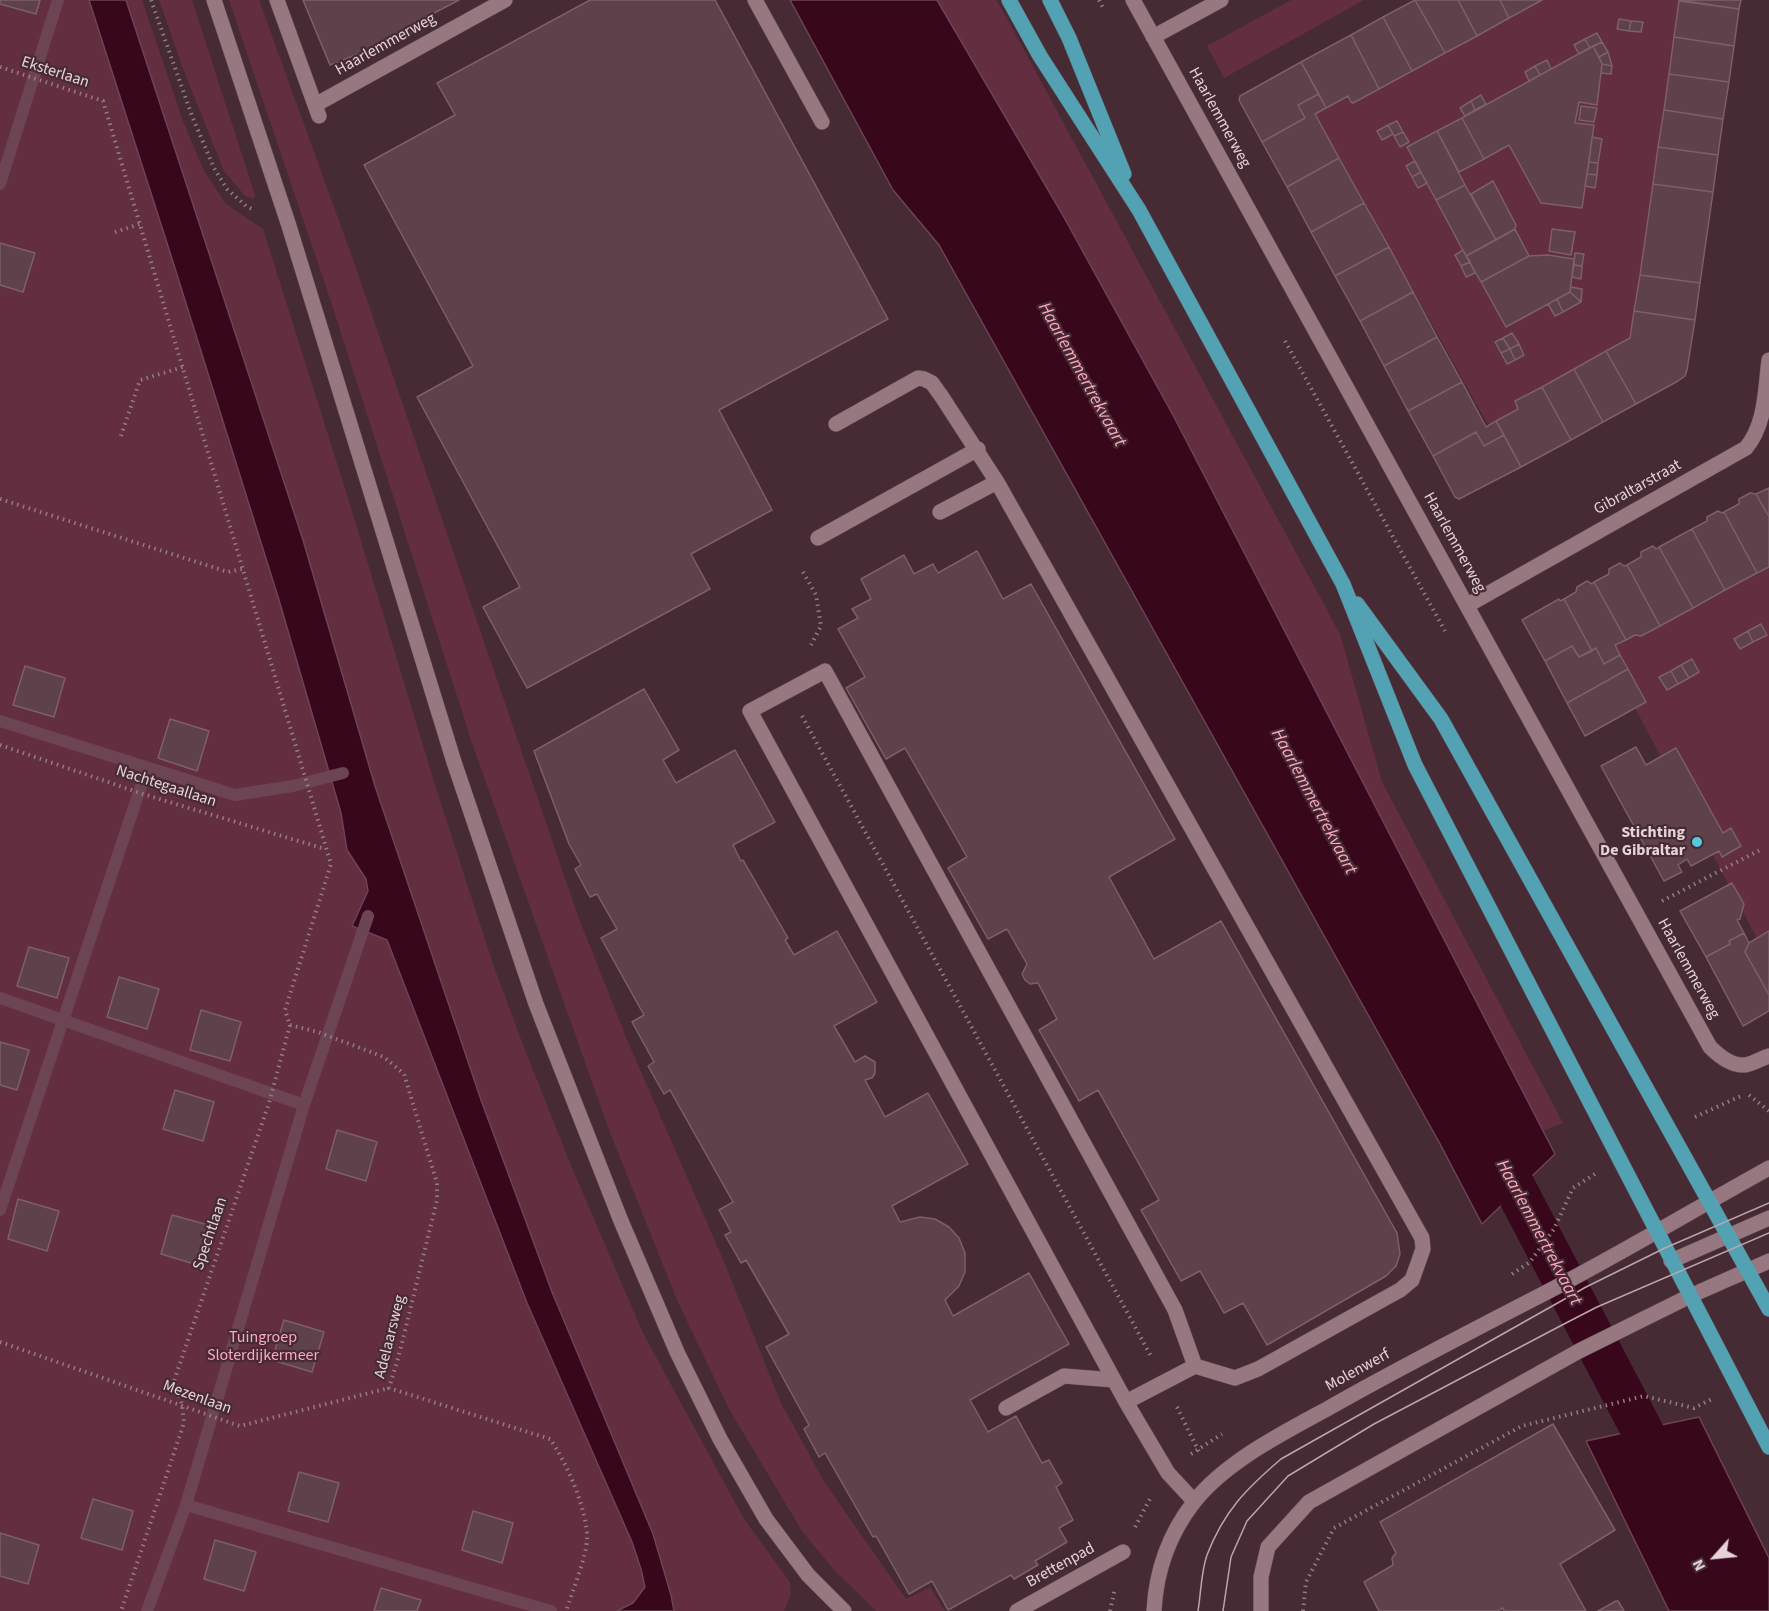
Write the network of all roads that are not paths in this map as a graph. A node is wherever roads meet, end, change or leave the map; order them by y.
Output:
1 (213, 0) edge
2 (277, 0) edge
3 (505, 0) edge
4 (755, 0) edge
5 (1009, 0) edge
6 (1050, 0) edge
7 (1133, 0) edge
8 (1221, 0) edge
9 (1153, 37) junction
10 (822, 122) dead end
11 (1138, 210) junction
12 (1769, 360) edge
13 (836, 424) dead end
14 (978, 449) junction
15 (997, 482) junction
16 (940, 512) dead end
17 (818, 538) dead end
18 (1343, 584) junction
19 (1468, 605) junction
20 (1769, 1056) edge
21 (1769, 1168) edge
22 (1709, 1201) junction
23 (1769, 1218) edge
24 (1656, 1231) junction
25 (1729, 1236) junction
26 (1671, 1261) junction
27 (1769, 1261) edge
28 (1748, 1270) junction
29 (1690, 1296) junction
30 (1769, 1309) edge
31 (1195, 1366) junction
32 (1114, 1380) junction
33 (1126, 1402) junction
34 (1006, 1408) dead end
35 (1769, 1447) edge
36 (1194, 1502) junction
37 (1123, 1552) dead end
38 (844, 1611) edge
39 (1017, 1611) edge
40 (1154, 1611) edge
41 (1261, 1611) edge

1 - 38 street
2 - 3 street, Haarlemmerweg
4 - 10 street
5 - 11 main road
6 - 11 main road
7 - 9 street, Haarlemmerweg
8 - 9 street
9 - 19 street, Haarlemmerweg
11 - 18 main road
12 - 19 street, Gibraltarstraat
13 - 14 street
14 - 15 street
14 - 17 street
15 - 16 street
15 - 31 street
18 - 22 main road
18 - 24 main road
19 - 20 street, Haarlemmerweg
21 - 22 street, Molenwerf
22 - 24 street, Molenwerf
22 - 25 main road
23 - 25 street
24 - 26 main road
24 - 36 street, Molenwerf
25 - 26 street
25 - 28 main road
26 - 29 main road
27 - 28 street
28 - 29 street
28 - 30 main road
29 - 35 main road
29 - 41 street
31 - 32 street
31 - 33 street
32 - 33 street
32 - 34 street
33 - 36 street
36 - 40 street, Molenwerf
37 - 39 street, Brettenpad

